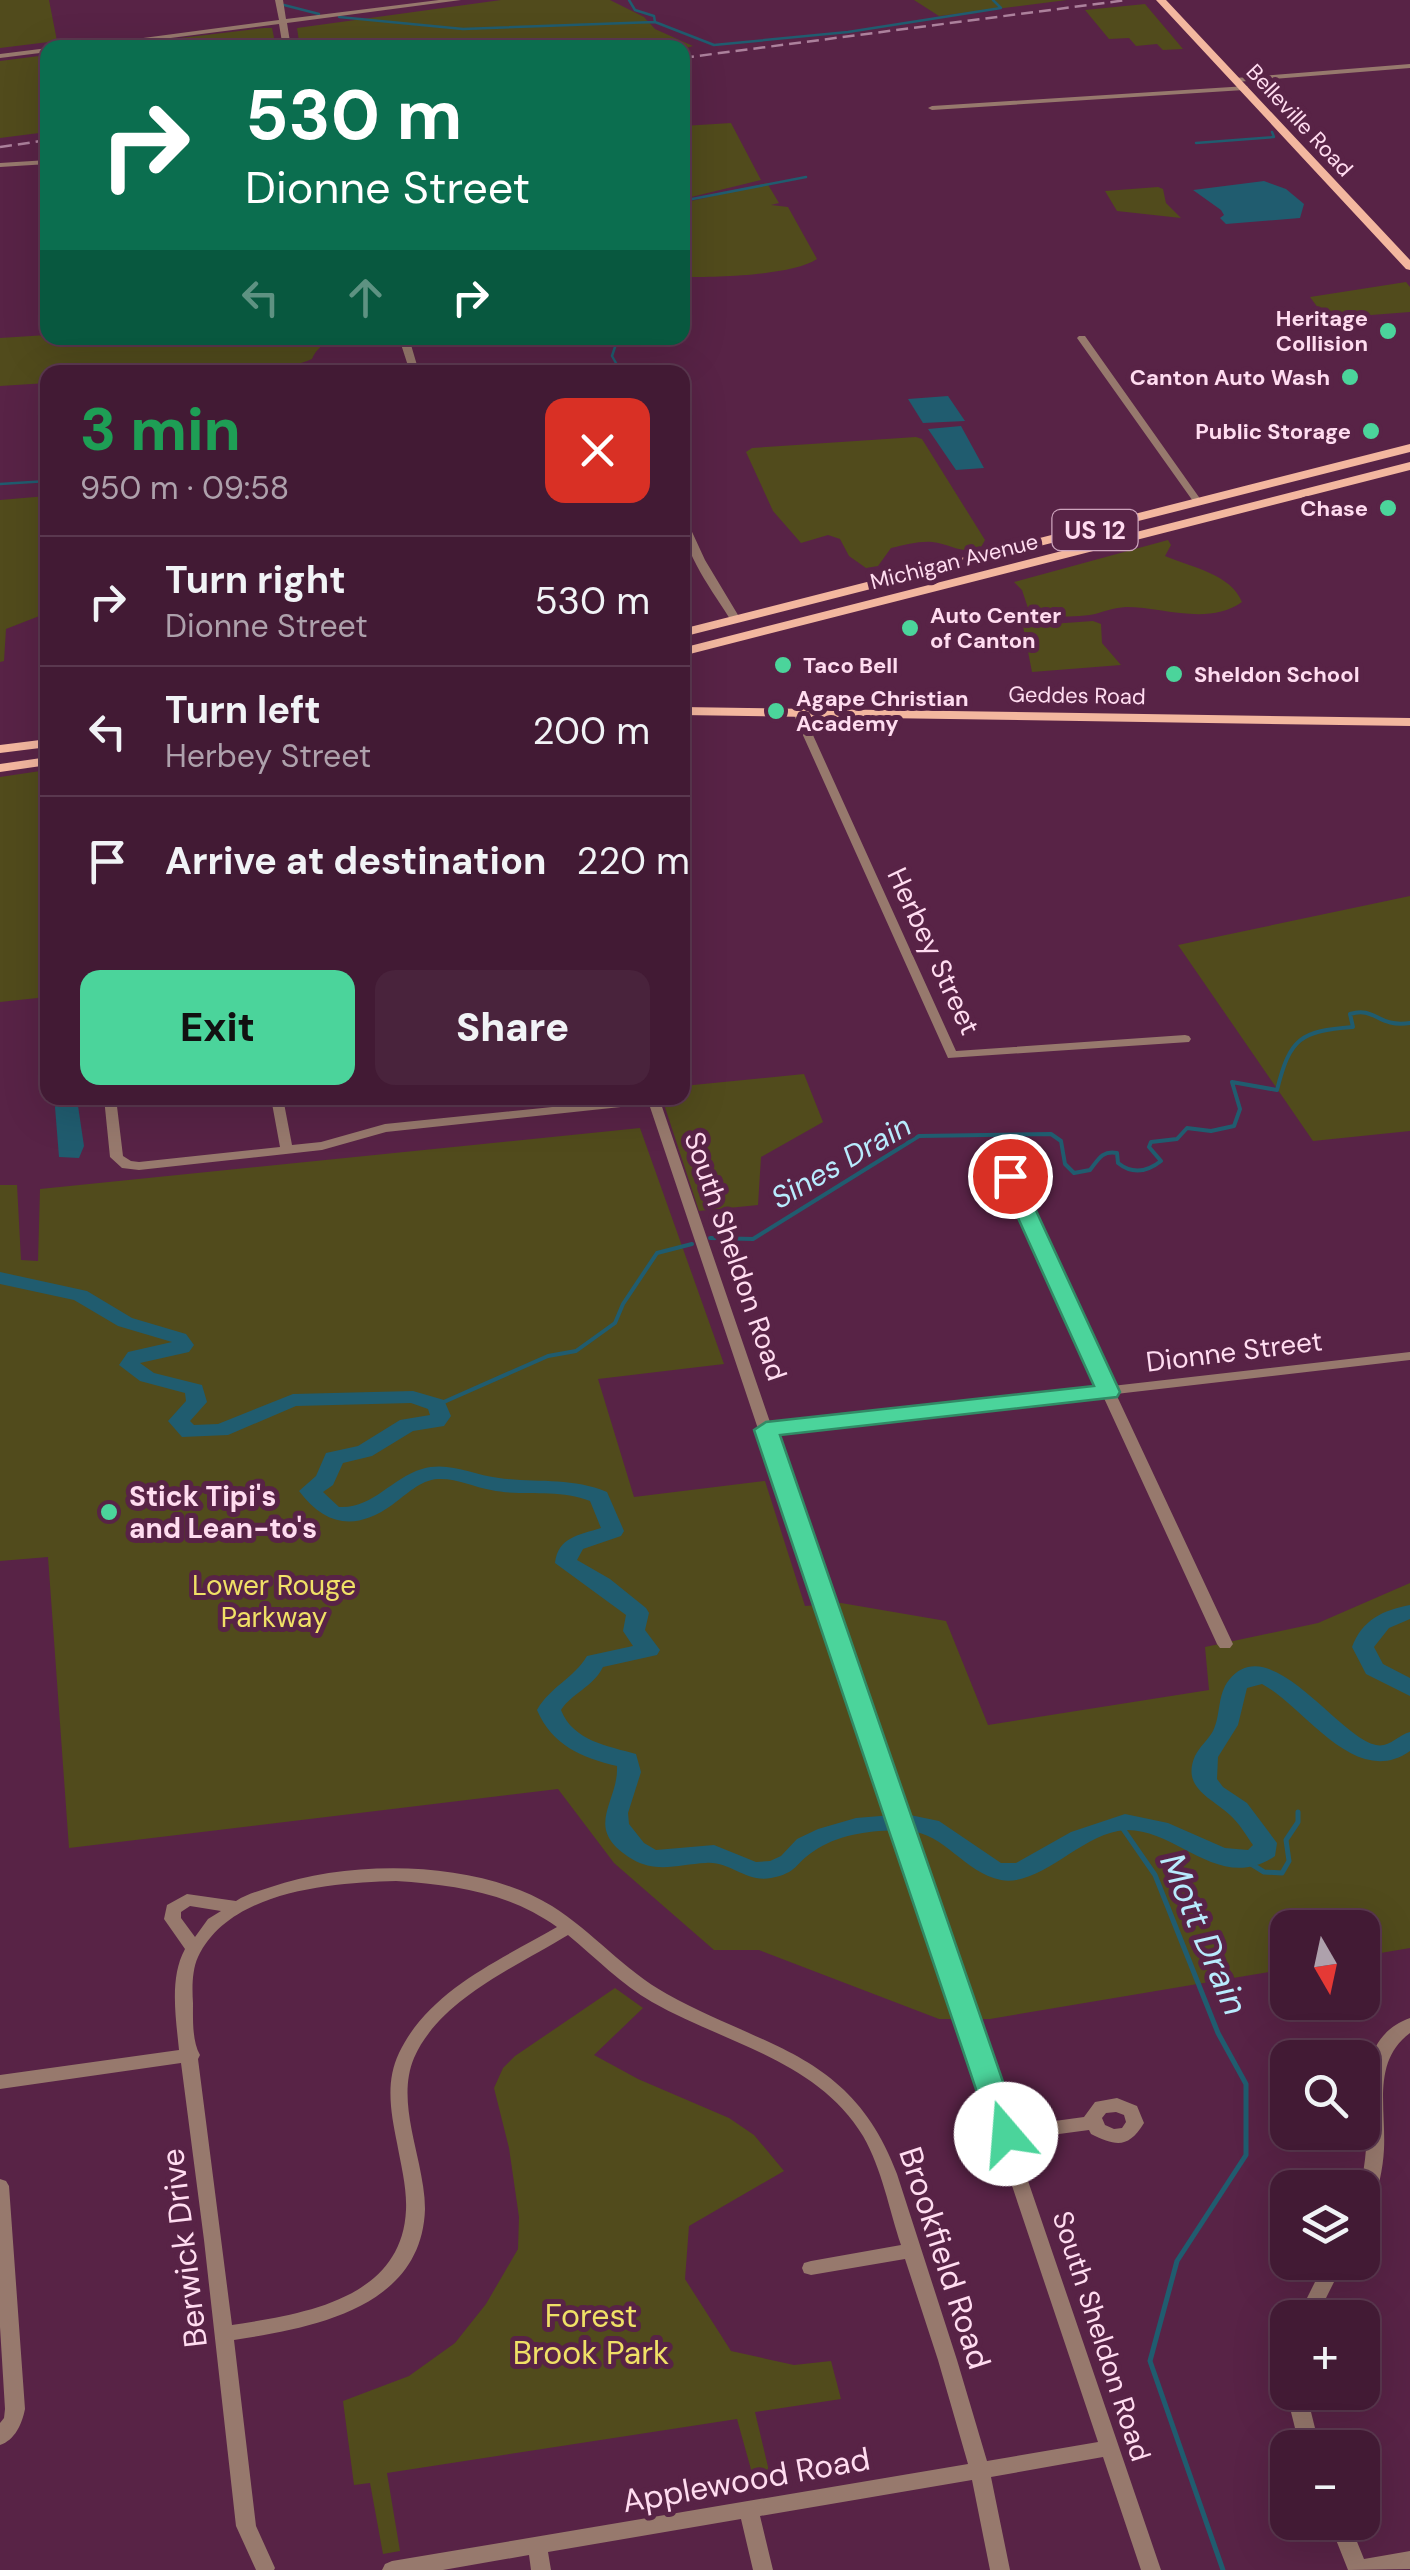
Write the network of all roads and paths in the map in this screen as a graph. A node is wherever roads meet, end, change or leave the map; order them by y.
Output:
1 (279, 0) edge
2 (457, 0) edge
3 (1162, 0) edge
4 (282, 22) junction
5 (136, 40) edge
6 (285, 40) edge
7 (40, 51) edge
8 (0, 56) edge
9 (1409, 68) edge
10 (1240, 84) junction
11 (932, 108) dead end
12 (40, 162) edge
13 (0, 165) edge
14 (1410, 267) edge
15 (1082, 338) dead end
16 (1410, 448) edge
17 (1410, 467) edge
18 (1312, 474) junction
19 (1325, 488) junction
20 (1198, 502) junction
21 (1212, 518) junction
22 (690, 539) edge
23 (690, 552) edge
24 (696, 552) junction
25 (796, 604) junction
26 (736, 620) junction
27 (801, 623) junction
28 (709, 626) junction
29 (690, 630) edge
30 (714, 644) junction
31 (690, 650) edge
32 (690, 710) edge
33 (798, 712) junction
34 (1410, 722) edge
35 (40, 743) edge
36 (0, 749) edge
37 (40, 763) edge
38 (0, 768) edge
39 (1186, 1040) dead end
40 (111, 1105) edge
41 (279, 1105) edge
42 (598, 1105) edge
43 (656, 1105) edge
44 (287, 1151) junction
45 (998, 1157) dead end
46 (701, 1242) joint
47 (1410, 1356) edge
48 (1108, 1392) junction
49 (766, 1430) junction
50 (1225, 1644) dead end
51 (236, 1908) junction
52 (568, 1927) junction
53 (194, 1948) junction
54 (1410, 2024) edge
55 (191, 2055) junction
56 (0, 2082) edge
57 (1094, 2123) dead end
58 (1006, 2134) junction
59 (1371, 2170) edge
60 (0, 2186) edge
61 (912, 2250) junction
62 (811, 2268) dead end
63 (3, 2275) edge
64 (224, 2334) junction
65 (4, 2433) edge
66 (1110, 2448) junction
67 (980, 2470) junction
68 (748, 2509) junction
69 (1346, 2540) edge
70 (536, 2546) junction
71 (1410, 2560) edge
72 (266, 2569) edge
73 (392, 2570) edge
74 (541, 2570) edge
75 (763, 2570) edge
76 (1000, 2570) edge
77 (1152, 2570) edge
78 (1358, 2570) edge

1 - 4 street
2 - 4 street
3 - 10 main road, Belleville Road
4 - 5 street
4 - 6 street
7 - 8 street
9 - 10 street
10 - 11 street
10 - 14 main road, Belleville Road
12 - 13 street
15 - 20 street
16 - 18 main road, Michigan Avenue / US 12
17 - 19 main road, Michigan Avenue / US 12
18 - 19 main road
18 - 20 main road, Michigan Avenue / US 12
19 - 21 main road, Michigan Avenue / US 12
20 - 21 main road
20 - 25 main road, Michigan Avenue / US 12
21 - 27 main road, Michigan Avenue / US 12
22 - 24 street
23 - 24 street
24 - 26 street
25 - 26 main road, Michigan Avenue / US 12
25 - 27 main road
26 - 28 main road, Michigan Avenue / US 12
27 - 30 main road, Michigan Avenue / US 12
28 - 29 main road, Michigan Avenue / US 12
28 - 30 main road
30 - 31 main road, Michigan Avenue / US 12
32 - 33 main road, Geddes Road
33 - 34 main road, Geddes Road
33 - 39 street, Herbey Street
35 - 36 main road
37 - 38 main road
40 - 44 street
41 - 44 street
42 - 44 street
43 - 46 street, South Sheldon Road
45 - 48 street
46 - 49 street, South Sheldon Road
47 - 48 street, Dionne Street
48 - 49 street, Dionne Street
48 - 50 street
49 - 58 street, South Sheldon Road
51 - 52 street, Brookfield Road
51 - 53 street, Berwick Drive
51 - 53 street
52 - 61 street, Brookfield Road
52 - 64 street
53 - 55 street, Berwick Drive
54 - 59 street
55 - 56 street
55 - 64 street, Berwick Drive
57 - 58 street
58 - 66 street, South Sheldon Road
60 - 63 street
61 - 62 street
61 - 67 street, Brookfield Road
63 - 65 street
64 - 72 street, Berwick Drive
66 - 67 street, Applewood Road
66 - 77 street, South Sheldon Road
67 - 68 street, Applewood Road
67 - 76 street, Brookfield Road
68 - 70 street, Applewood Road
68 - 75 street
69 - 78 street
70 - 73 street, Applewood Road
70 - 74 street
71 - 78 street

